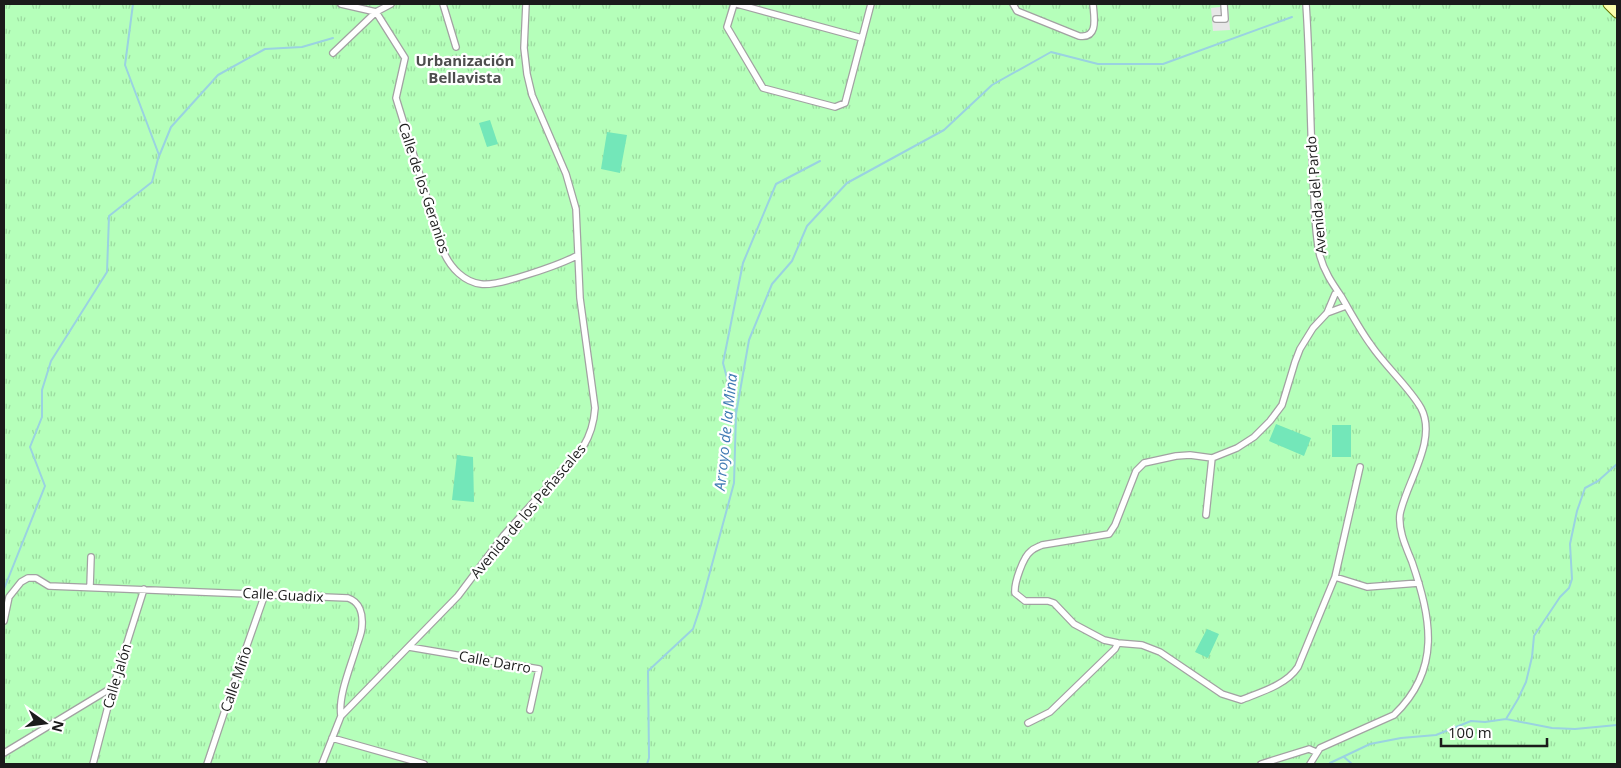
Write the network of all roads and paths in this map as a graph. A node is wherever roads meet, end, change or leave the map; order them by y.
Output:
1 (341, 4) edge
2 (391, 4) edge
3 (443, 4) edge
4 (526, 4) edge
5 (735, 4) edge
6 (871, 4) edge
7 (1013, 4) edge
8 (1093, 4) edge
9 (1224, 4) edge
10 (1306, 4) edge
11 (1608, 4) edge
12 (376, 12) junction
13 (1617, 13) edge
14 (1216, 19) dead end
15 (862, 38) junction
16 (456, 47) dead end
17 (333, 53) dead end
18 (578, 255) junction
19 (1338, 292) junction
20 (1346, 306) junction
21 (1327, 313) junction
22 (1212, 458) junction
23 (1360, 467) dead end
24 (1206, 515) dead end
25 (91, 557) dead end
26 (1335, 577) junction
27 (1419, 583) junction
28 (90, 587) junction
29 (144, 589) junction
30 (265, 594) junction
31 (4, 621) edge
32 (1118, 643) junction
33 (409, 647) junction
34 (113, 687) junction
35 (530, 710) dead end
36 (340, 716) junction
37 (1028, 723) dead end
38 (332, 738) junction
39 (1316, 752) junction
40 (4, 753) edge
41 (93, 764) edge
42 (207, 764) edge
43 (322, 764) edge
44 (420, 764) edge
45 (1260, 764) edge
46 (1310, 764) edge

1 - 12 street
2 - 12 street
3 - 16 street
4 - 18 street, Avenida de los Peñascales
5 - 15 street
5 - 15 street
6 - 15 street
7 - 8 street
9 - 14 street
10 - 19 street, Avenida del Pardo
11 - 13 main road
12 - 17 street
12 - 18 street, Calle de los Geranios
18 - 33 street, Avenida de los Peñascales
19 - 20 street, Avenida del Pardo
19 - 21 street
20 - 21 street
20 - 27 street, Avenida del Pardo
21 - 22 street
22 - 24 street
22 - 32 street
23 - 26 street
25 - 28 street
26 - 27 street
26 - 32 street
27 - 39 street, Avenida del Pardo
28 - 29 street, Calle Guadix
28 - 31 street, Calle Guadix
29 - 30 street, Calle Guadix
29 - 34 street, Calle Jalón
30 - 36 street, Calle Guadix
30 - 42 street, Calle Miño
32 - 37 street
33 - 35 street, Calle Darro
33 - 36 street, Avenida de los Peñascales
34 - 40 street
34 - 41 street, Calle Jalón
36 - 38 street, Avenida de los Peñascales
38 - 43 street, Avenida de los Peñascales
38 - 44 street
39 - 45 street
39 - 46 street

